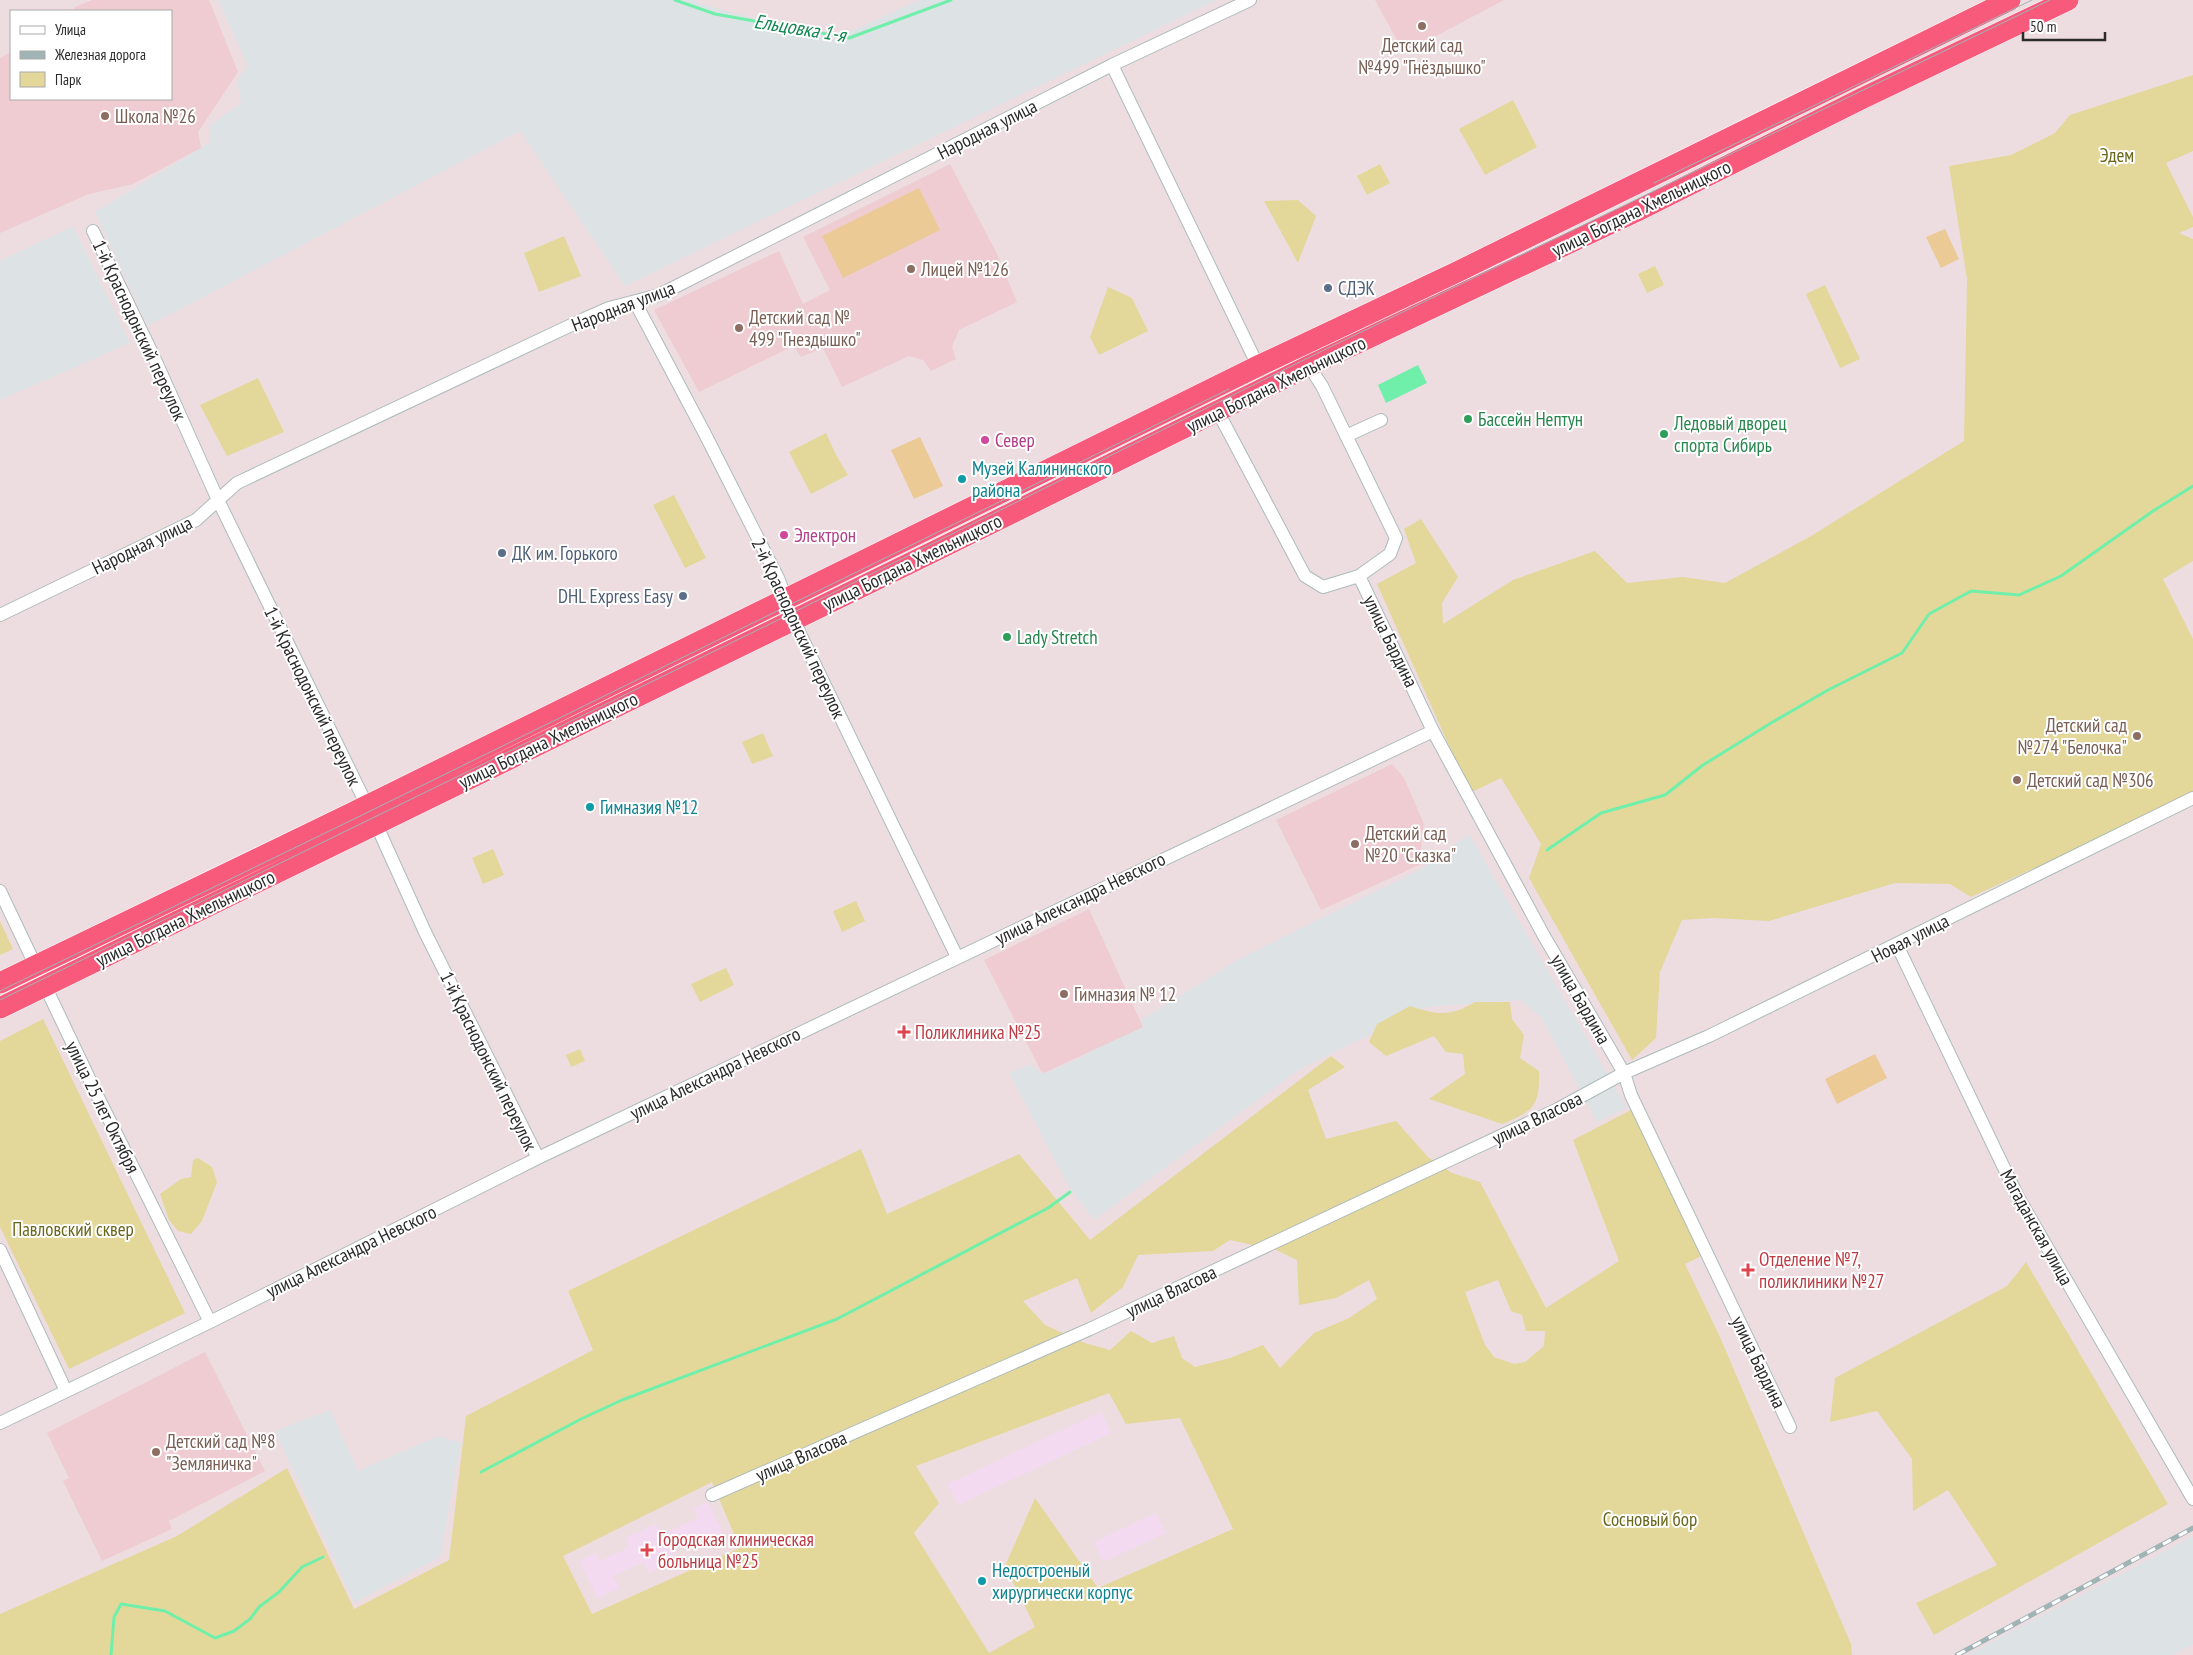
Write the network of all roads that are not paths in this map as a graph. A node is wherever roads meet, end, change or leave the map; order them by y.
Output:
1 (1250, 0) edge
2 (2010, 0) edge
3 (2068, 0) edge
4 (1112, 65) junction
5 (93, 231) dead end
6 (635, 302) junction
7 (1258, 366) junction
8 (1309, 366) junction
9 (1267, 386) junction
10 (1218, 412) junction
11 (1380, 420) dead end
12 (1346, 436) junction
13 (218, 500) junction
14 (1359, 576) junction
15 (786, 598) junction
16 (0, 615) edge
17 (794, 620) junction
18 (1433, 730) junction
19 (2193, 798) edge
20 (372, 815) junction
21 (0, 891) edge
22 (1896, 945) junction
23 (957, 957) junction
24 (36, 966) junction
25 (0, 983) edge
26 (46, 986) junction
27 (0, 1008) edge
28 (1624, 1073) junction
29 (538, 1158) junction
30 (0, 1250) edge
31 (210, 1322) junction
32 (66, 1391) junction
33 (0, 1423) edge
34 (1790, 1427) dead end
35 (712, 1495) dead end
36 (2193, 1499) edge

1 - 4 street, Народная улица
2 - 7 highway, улица Богдана Хмельницкого
3 - 8 highway, улица Богдана Хмельницкого
4 - 6 street, Народная улица
4 - 7 street
5 - 13 street, 1-й Краснодонский переулок
6 - 13 street, Народная улица
6 - 15 street, 2-й Краснодонский переулок
7 - 9 street
7 - 15 highway, улица Богдана Хмельницкого
8 - 9 highway, улица Богдана Хмельницкого
8 - 12 street, улица Бардина
9 - 10 highway, улица Богдана Хмельницкого
10 - 14 street, улица Бардина
10 - 17 highway, улица Богдана Хмельницкого
11 - 12 street
12 - 14 street, улица Бардина
13 - 16 street, Народная улица
13 - 20 street, 1-й Краснодонский переулок
14 - 18 street, улица Бардина
15 - 17 street, 2-й Краснодонский переулок
15 - 20 highway, улица Богдана Хмельницкого
17 - 20 highway, улица Богдана Хмельницкого
17 - 23 street, 2-й Краснодонский переулок
18 - 23 street, улица Александра Невского
18 - 28 street, улица Бардина
19 - 22 street, Новая улица
20 - 24 highway, улица Богдана Хмельницкого
20 - 26 highway, улица Богдана Хмельницкого
20 - 29 street, 1-й Краснодонский переулок
21 - 24 street, улица 25 лет Октября
22 - 28 street, Новая улица
22 - 36 street, Магаданская улица
23 - 29 street, улица Александра Невского
24 - 25 highway, улица Богдана Хмельницкого
24 - 26 street, улица 25 лет Октября
26 - 27 highway, улица Богдана Хмельницкого
26 - 31 street, улица 25 лет Октября
28 - 34 street, улица Бардина
28 - 35 street, улица Власова
29 - 31 street, улица Александра Невского
30 - 32 street
31 - 32 street, улица Александра Невского
32 - 33 street, улица Александра Невского

